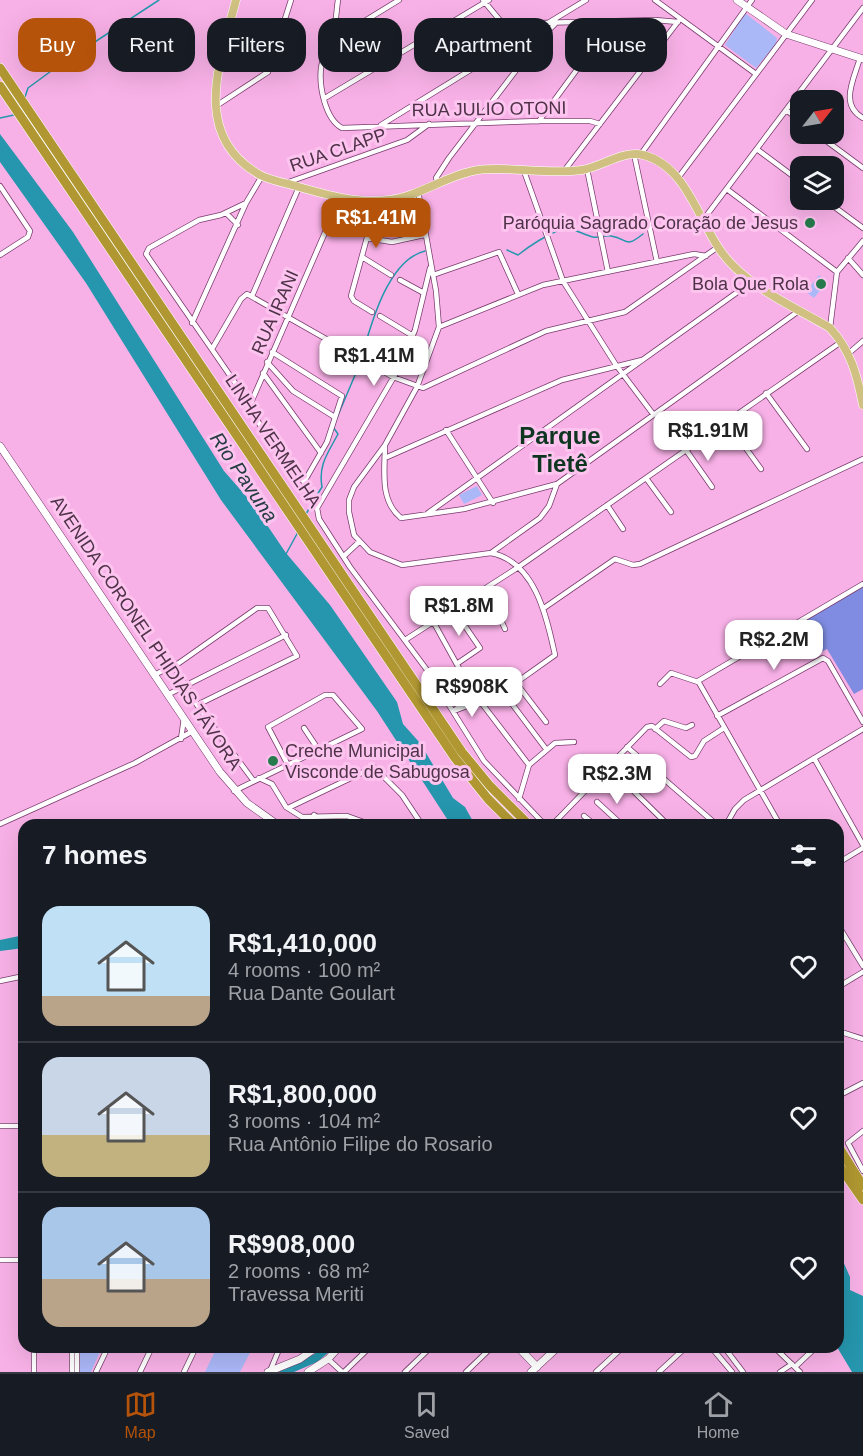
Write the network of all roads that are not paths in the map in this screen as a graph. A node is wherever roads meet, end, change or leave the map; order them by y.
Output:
1 (236, 0) edge
2 (291, 0) edge
3 (338, 0) edge
4 (399, 0) edge
5 (586, 0) edge
6 (655, 0) edge
7 (736, 0) edge
8 (752, 0) edge
9 (812, 0) edge
10 (486, 1) edge
11 (747, 7) junction
12 (863, 8) edge
13 (335, 18) edge
14 (370, 18) edge
15 (497, 18) edge
16 (553, 21) edge
17 (667, 21) edge
18 (679, 21) junction
19 (555, 24) edge
20 (565, 24) edge
21 (786, 34) junction
22 (719, 47) junction
23 (832, 49) junction
24 (861, 59) edge
25 (0, 68) edge
26 (322, 72) edge
27 (467, 72) edge
28 (515, 72) edge
29 (575, 72) edge
30 (756, 74) junction
31 (0, 86) edge
32 (325, 98) junction
33 (216, 106) junction
34 (786, 110) junction
35 (24, 112) junction
36 (790, 113) edge
37 (863, 118) edge
38 (539, 120) junction
39 (477, 123) junction
40 (429, 124) junction
41 (600, 124) junction
42 (379, 126) junction
43 (831, 144) edge
44 (758, 150) junction
45 (638, 154) junction
46 (863, 168) edge
47 (587, 169) junction
48 (524, 171) junction
49 (564, 171) junction
50 (790, 174) edge
51 (262, 176) junction
52 (678, 178) junction
53 (285, 183) junction
54 (438, 183) junction
55 (0, 186) edge
56 (299, 187) junction
57 (728, 190) junction
58 (418, 191) junction
59 (340, 198) junction
60 (377, 200) junction
61 (246, 203) junction
62 (839, 210) edge
63 (226, 213) junction
64 (703, 220) junction
65 (238, 225) junction
66 (863, 228) edge
67 (424, 234) junction
68 (367, 238) junction
69 (863, 241) edge
70 (718, 248) junction
71 (0, 255) edge
72 (706, 256) junction
73 (362, 257) junction
74 (848, 258) junction
75 (657, 262) junction
76 (431, 265) junction
77 (608, 272) junction
78 (837, 272) junction
79 (391, 275) dead end
80 (433, 275) junction
81 (863, 275) edge
82 (400, 280) dead end
83 (563, 280) junction
84 (753, 281) junction
85 (423, 291) junction
86 (436, 291) junction
87 (518, 294) junction
88 (252, 296) junction
89 (800, 310) junction
90 (372, 312) dead end
91 (288, 316) junction
92 (380, 316) dead end
93 (588, 321) junction
94 (192, 323) junction
95 (439, 327) junction
96 (830, 328) junction
97 (413, 336) junction
98 (863, 341) edge
99 (842, 342) junction
100 (212, 349) junction
101 (272, 352) junction
102 (849, 353) junction
103 (644, 360) junction
104 (267, 362) junction
105 (616, 365) junction
106 (263, 373) junction
107 (624, 375) junction
108 (393, 376) junction
109 (417, 387) junction
110 (766, 393) junction
111 (250, 405) junction
112 (863, 405) edge
113 (653, 414) junction
114 (333, 416) junction
115 (726, 420) junction
116 (446, 430) junction
117 (385, 445) junction
118 (0, 446) edge
119 (807, 449) dead end
120 (686, 450) junction
121 (321, 453) junction
122 (385, 458) junction
123 (863, 459) edge
124 (761, 469) dead end
125 (477, 478) junction
126 (646, 478) junction
127 (304, 482) junction
128 (557, 484) junction
129 (712, 487) dead end
130 (449, 497) junction
131 (493, 502) junction
132 (316, 506) junction
133 (607, 506) junction
134 (453, 510) junction
135 (671, 512) dead end
136 (426, 513) junction
137 (623, 530) dead end
138 (307, 531) junction
139 (359, 542) junction
140 (491, 553) junction
141 (344, 556) junction
142 (517, 568) junction
143 (863, 584) edge
144 (486, 588) junction
145 (544, 608) junction
146 (454, 610) junction
147 (434, 623) junction
148 (505, 629) dead end
149 (286, 635) junction
150 (405, 640) junction
151 (458, 663) junction
152 (174, 666) junction
153 (156, 674) junction
154 (517, 684) junction
155 (660, 684) dead end
156 (698, 684) junction
157 (186, 686) junction
158 (470, 688) junction
159 (503, 692) junction
160 (169, 694) junction
161 (476, 694) junction
162 (447, 700) junction
163 (482, 701) junction
164 (197, 705) junction
165 (454, 711) junction
166 (717, 716) junction
167 (184, 718) junction
168 (546, 722) dead end
169 (863, 722) edge
170 (692, 725) dead end
171 (654, 727) junction
172 (304, 728) dead end
173 (724, 728) junction
174 (863, 729) edge
175 (193, 731) junction
176 (181, 739) junction
177 (574, 742) dead end
178 (627, 747) junction
179 (318, 749) junction
180 (546, 749) junction
181 (814, 758) junction
182 (287, 763) junction
183 (529, 765) junction
184 (609, 767) junction
185 (256, 779) junction
186 (760, 790) junction
187 (234, 791) junction
188 (519, 799) junction
189 (597, 802) dead end
190 (288, 808) junction
191 (314, 815) junction
192 (584, 816) dead end
193 (270, 819) edge
194 (319, 819) edge
195 (356, 819) edge
196 (418, 819) edge
197 (508, 819) edge
198 (523, 819) edge
199 (539, 819) edge
200 (558, 819) edge
201 (588, 819) edge
202 (615, 819) edge
203 (663, 819) edge
204 (710, 819) edge
205 (730, 819) edge
206 (777, 819) edge
207 (0, 824) edge
208 (863, 846) edge
209 (844, 859) edge
210 (844, 935) edge
211 (863, 966) edge
212 (863, 972) edge
213 (18, 977) edge
214 (0, 981) edge
215 (844, 983) edge
216 (844, 1033) edge
217 (863, 1039) edge
218 (863, 1083) edge
219 (844, 1093) edge
220 (0, 1125) edge
221 (18, 1126) edge
222 (863, 1131) edge
223 (844, 1143) edge
224 (844, 1145) edge
225 (844, 1146) edge
226 (863, 1171) edge
227 (844, 1173) edge
228 (863, 1186) edge
229 (863, 1200) edge
230 (0, 1260) edge
231 (18, 1260) edge
232 (34, 1353) edge
233 (74, 1353) edge
234 (105, 1353) edge
235 (149, 1353) edge
236 (193, 1353) edge
237 (277, 1353) edge
238 (308, 1353) edge
239 (334, 1353) edge
240 (364, 1353) edge
241 (425, 1353) edge
242 (486, 1353) edge
243 (523, 1353) edge
244 (552, 1353) edge
245 (617, 1353) edge
246 (680, 1353) edge
247 (716, 1353) edge
248 (728, 1353) edge
249 (780, 1353) edge
250 (809, 1353) edge
251 (328, 1359) junction
252 (793, 1366) junction
253 (727, 1367) junction
254 (536, 1370) edge
255 (783, 1371) edge
256 (34, 1372) edge
257 (74, 1372) edge
258 (96, 1372) edge
259 (140, 1372) edge
260 (184, 1372) edge
261 (269, 1372) edge
262 (308, 1372) edge
263 (343, 1372) edge
264 (405, 1372) edge
265 (466, 1372) edge
266 (596, 1372) edge
267 (659, 1372) edge
268 (722, 1372) edge
269 (732, 1372) edge
270 (743, 1372) edge
271 (800, 1372) edge

1 - 33 main road
2 - 33 street
3 - 13 street
4 - 14 street
5 - 16 street
6 - 18 street
7 - 11 street
8 - 11 street
9 - 21 street
10 - 15 street
10 - 32 street
11 - 21 street
11 - 22 street
12 - 23 street
17 - 18 street
18 - 22 street
18 - 41 street
19 - 20 street
21 - 23 street
21 - 30 street
22 - 30 street
22 - 45 street
23 - 24 street
23 - 34 street
24 - 37 street
25 - 35 highway, LINHA VERMELHA
26 - 32 street
27 - 42 street
28 - 39 street
29 - 38 street
30 - 52 street
31 - 35 highway, LINHA VERMELHA
32 - 42 street, RUA JULIO OTONI
33 - 51 main road
34 - 36 street
34 - 44 street
35 - 138 highway, LINHA VERMELHA
35 - 138 highway, LINHA VERMELHA
38 - 39 street, RUA JULIO OTONI
38 - 41 street, RUA JULIO OTONI
39 - 40 street, RUA JULIO OTONI
39 - 54 street
40 - 42 street, RUA JULIO OTONI
40 - 53 street, RUA CLAPP
41 - 49 street
43 - 46 street
44 - 50 street
44 - 57 street
45 - 47 main road
45 - 52 main road
45 - 75 street
47 - 49 main road
47 - 77 street
48 - 49 main road
48 - 54 main road
48 - 83 street
51 - 53 main road
51 - 61 street
52 - 64 main road
53 - 56 main road
54 - 58 main road
55 - 71 street
56 - 59 main road
56 - 88 street
57 - 64 street
57 - 78 street
58 - 60 main road
58 - 67 street
59 - 60 main road
59 - 91 street, RUA IRANI
60 - 68 street
61 - 63 street
61 - 65 street
62 - 66 street
63 - 65 street
63 - 94 street
64 - 70 main road
65 - 94 street
67 - 68 street
67 - 76 street
68 - 73 street
69 - 74 street
70 - 72 street
70 - 84 main road
72 - 75 street
72 - 93 street
73 - 79 street
73 - 90 street
74 - 78 street
74 - 81 street
75 - 77 street
76 - 80 street
76 - 85 street
77 - 83 street
78 - 96 street
80 - 86 street
80 - 87 street
82 - 85 street
83 - 87 street
83 - 93 street
84 - 89 main road
84 - 103 street
85 - 86 street
85 - 97 street
86 - 95 street
87 - 95 street
88 - 91 street
88 - 100 street
89 - 96 main road
89 - 113 street
91 - 101 street, RUA IRANI
91 - 108 street
92 - 97 street
93 - 105 street
93 - 109 street
94 - 100 street
95 - 109 street
96 - 99 main road
97 - 108 street
98 - 102 street
99 - 102 main road
99 - 110 street
100 - 111 street
101 - 104 street, RUA IRANI
101 - 114 street
102 - 112 main road
103 - 105 street
103 - 107 street
104 - 106 street, RUA IRANI
104 - 114 street
105 - 107 street
105 - 116 street
106 - 111 street, RUA IRANI
106 - 121 street
107 - 113 street
107 - 125 street
108 - 109 street
108 - 132 street
109 - 117 street
110 - 115 street
110 - 119 street
111 - 127 street
113 - 128 street
114 - 121 street
115 - 120 street
115 - 124 street
116 - 122 street
116 - 125 street
117 - 122 street
117 - 139 street
118 - 153 street, AVENIDA CORONEL PHIDIAS TÁVORA
120 - 126 street
120 - 129 street
121 - 127 street
122 - 136 street
123 - 145 street
125 - 130 street
125 - 131 street
126 - 133 street
126 - 135 street
127 - 132 street
128 - 131 street
128 - 140 street
130 - 134 street
130 - 136 street
131 - 134 street
132 - 141 street
133 - 137 street
133 - 142 street
134 - 136 street
138 - 197 highway, LINHA VERMELHA
138 - 198 highway, LINHA VERMELHA
139 - 140 street
139 - 141 street
140 - 142 street
141 - 150 street
142 - 144 street
142 - 145 street
143 - 156 street
144 - 146 street
144 - 148 street
145 - 154 street
146 - 147 street
146 - 151 street
147 - 150 street
147 - 151 street
149 - 152 street
149 - 157 street
149 - 164 street
150 - 162 street
151 - 158 street
152 - 153 street
152 - 157 street
153 - 160 street, AVENIDA CORONEL PHIDIAS TÁVORA
154 - 159 street
154 - 168 street
155 - 156 street
156 - 166 street
157 - 160 street
157 - 164 street
158 - 161 street
158 - 162 street
159 - 163 street
159 - 180 street
160 - 167 street, AVENIDA CORONEL PHIDIAS TÁVORA
161 - 163 street
161 - 165 street
162 - 165 street
163 - 165 street
163 - 183 street
164 - 185 street
165 - 188 street
166 - 169 street
166 - 173 street
167 - 175 street, AVENIDA CORONEL PHIDIAS TÁVORA
167 - 176 street
170 - 171 street
171 - 173 street
171 - 178 street
172 - 179 street
173 - 186 street
174 - 181 street
175 - 176 street
175 - 187 street, AVENIDA CORONEL PHIDIAS TÁVORA
176 - 207 street
177 - 180 street
178 - 184 street
178 - 204 street
179 - 182 street
179 - 182 street
180 - 183 street
181 - 186 street
181 - 208 street
182 - 185 street
183 - 188 street
184 - 200 street
184 - 203 street
185 - 187 street
185 - 190 street
186 - 205 street
186 - 206 street
187 - 193 street, AVENIDA CORONEL PHIDIAS TÁVORA
188 - 199 street
189 - 202 street
190 - 191 street
190 - 196 street
191 - 194 street
191 - 195 street
192 - 201 street
208 - 209 street
210 - 211 street
212 - 215 street
213 - 214 street
216 - 217 street
218 - 219 street
220 - 221 street
222 - 223 street
224 - 226 street
225 - 228 highway
227 - 229 highway
230 - 231 street
232 - 256 street
233 - 257 street
234 - 258 street
235 - 259 street
236 - 260 street
237 - 261 street
238 - 261 street
239 - 251 street
240 - 263 street
241 - 264 street
242 - 265 street
243 - 254 street
244 - 254 street
245 - 266 street
246 - 267 street
247 - 253 street
248 - 270 street
249 - 252 street
250 - 252 street
251 - 262 street
251 - 263 street
252 - 255 street
252 - 271 street
253 - 268 street
253 - 269 street

